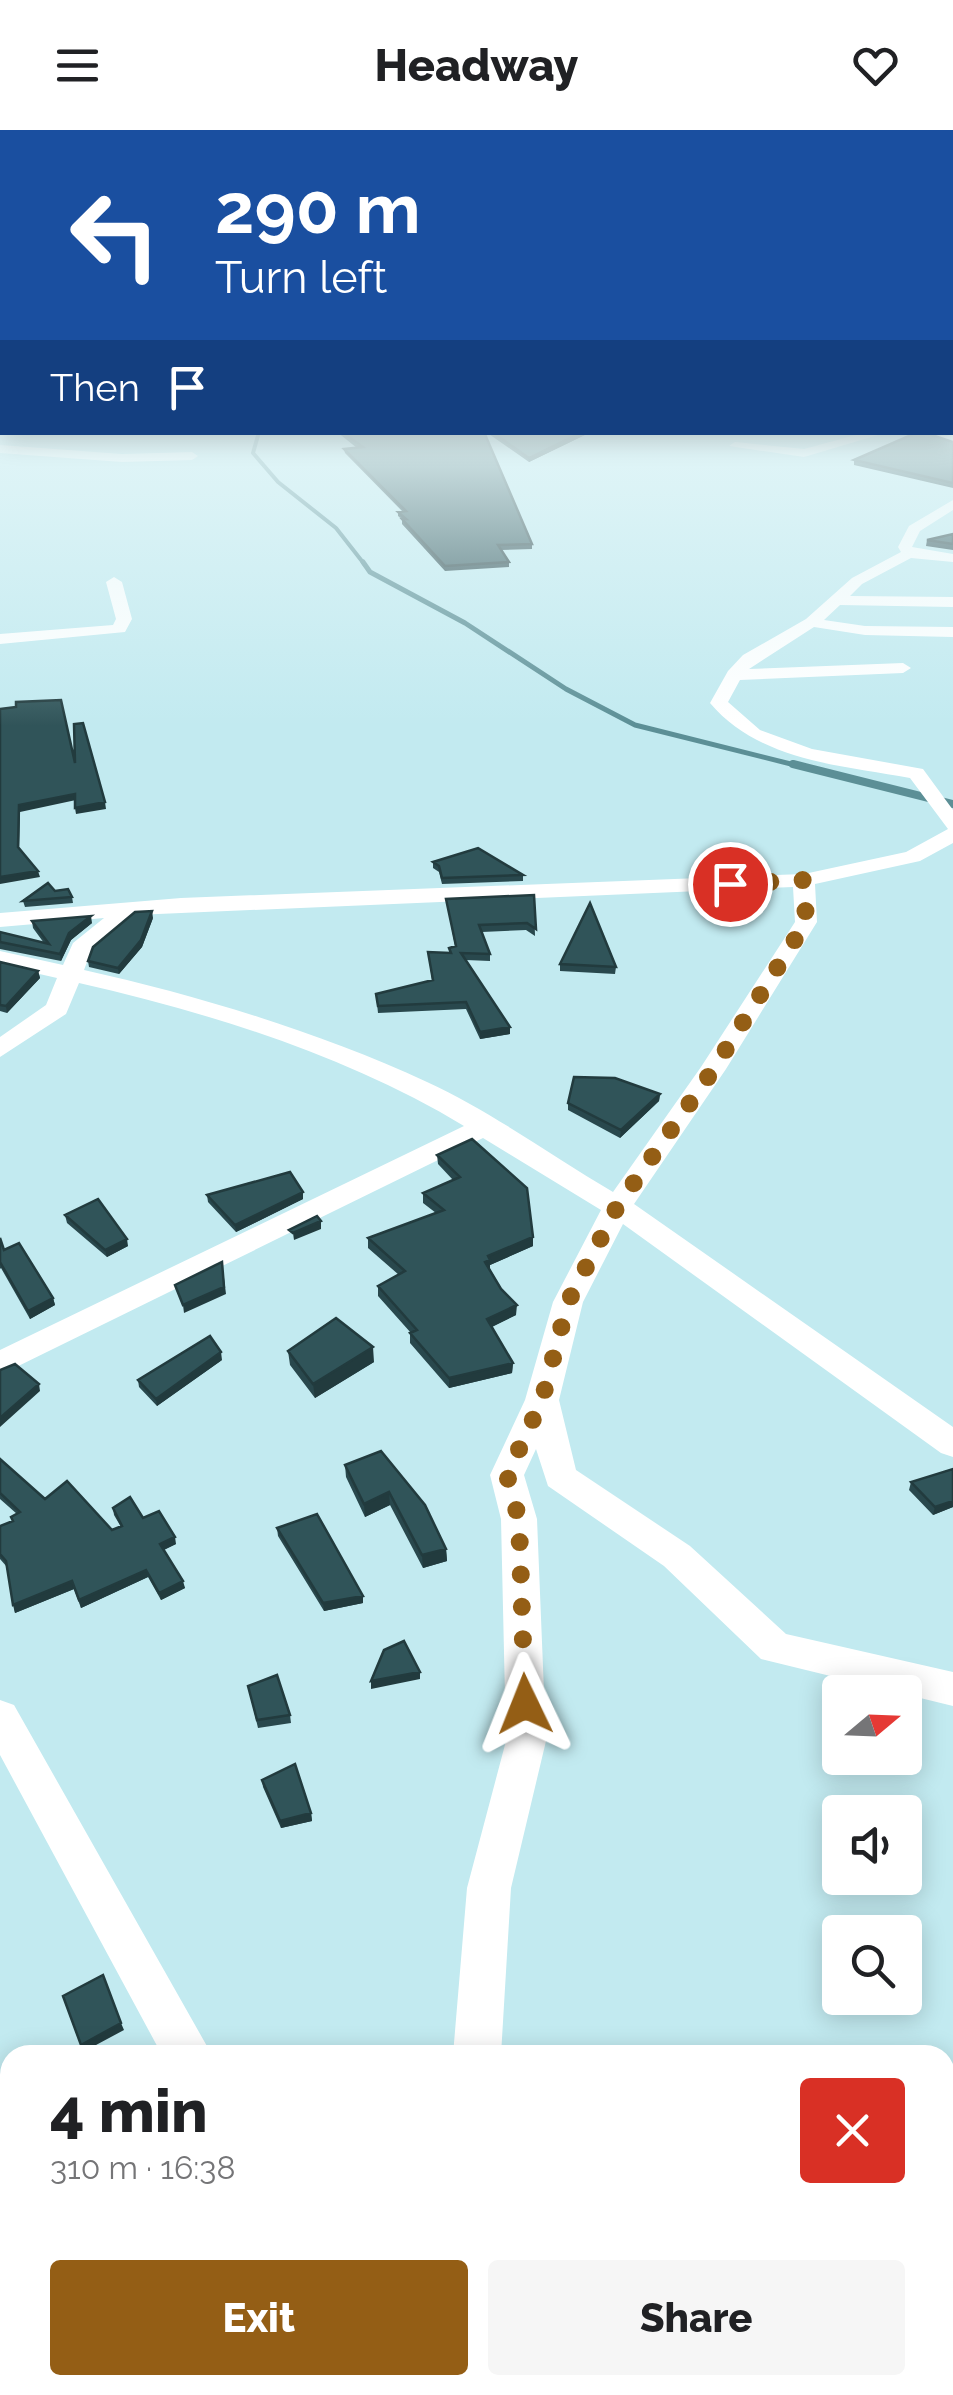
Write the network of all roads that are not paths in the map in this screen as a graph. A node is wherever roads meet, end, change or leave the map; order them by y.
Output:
1 (936, 515) edge
2 (909, 554) junction
3 (953, 558) edge
4 (114, 582) dead end
5 (836, 600) junction
6 (953, 602) edge
7 (812, 622) junction
8 (953, 632) edge
9 (0, 639) edge
10 (903, 668) dead end
11 (734, 675) junction
12 (953, 824) edge
13 (953, 834) edge
14 (804, 880) junction
15 (128, 910) junction
16 (0, 920) edge
17 (0, 958) edge
18 (73, 974) junction
19 (0, 1049) edge
20 (484, 1127) junction
21 (617, 1207) junction
22 (0, 1364) edge
23 (542, 1400) junction
24 (953, 1444) edge
25 (953, 1689) edge
26 (0, 1716) edge
27 (182, 2045) edge
28 (478, 2045) edge

1 - 2 street
2 - 3 street
2 - 5 street
4 - 9 street
5 - 6 street
5 - 7 street
7 - 8 street
7 - 11 street
10 - 11 street
11 - 12 street
13 - 14 street
14 - 15 street
14 - 21 street
15 - 16 street
15 - 18 street
17 - 18 street
18 - 19 street
18 - 20 street
20 - 21 street
20 - 22 street
21 - 23 street
21 - 24 street
23 - 25 street
23 - 28 street
26 - 27 street

